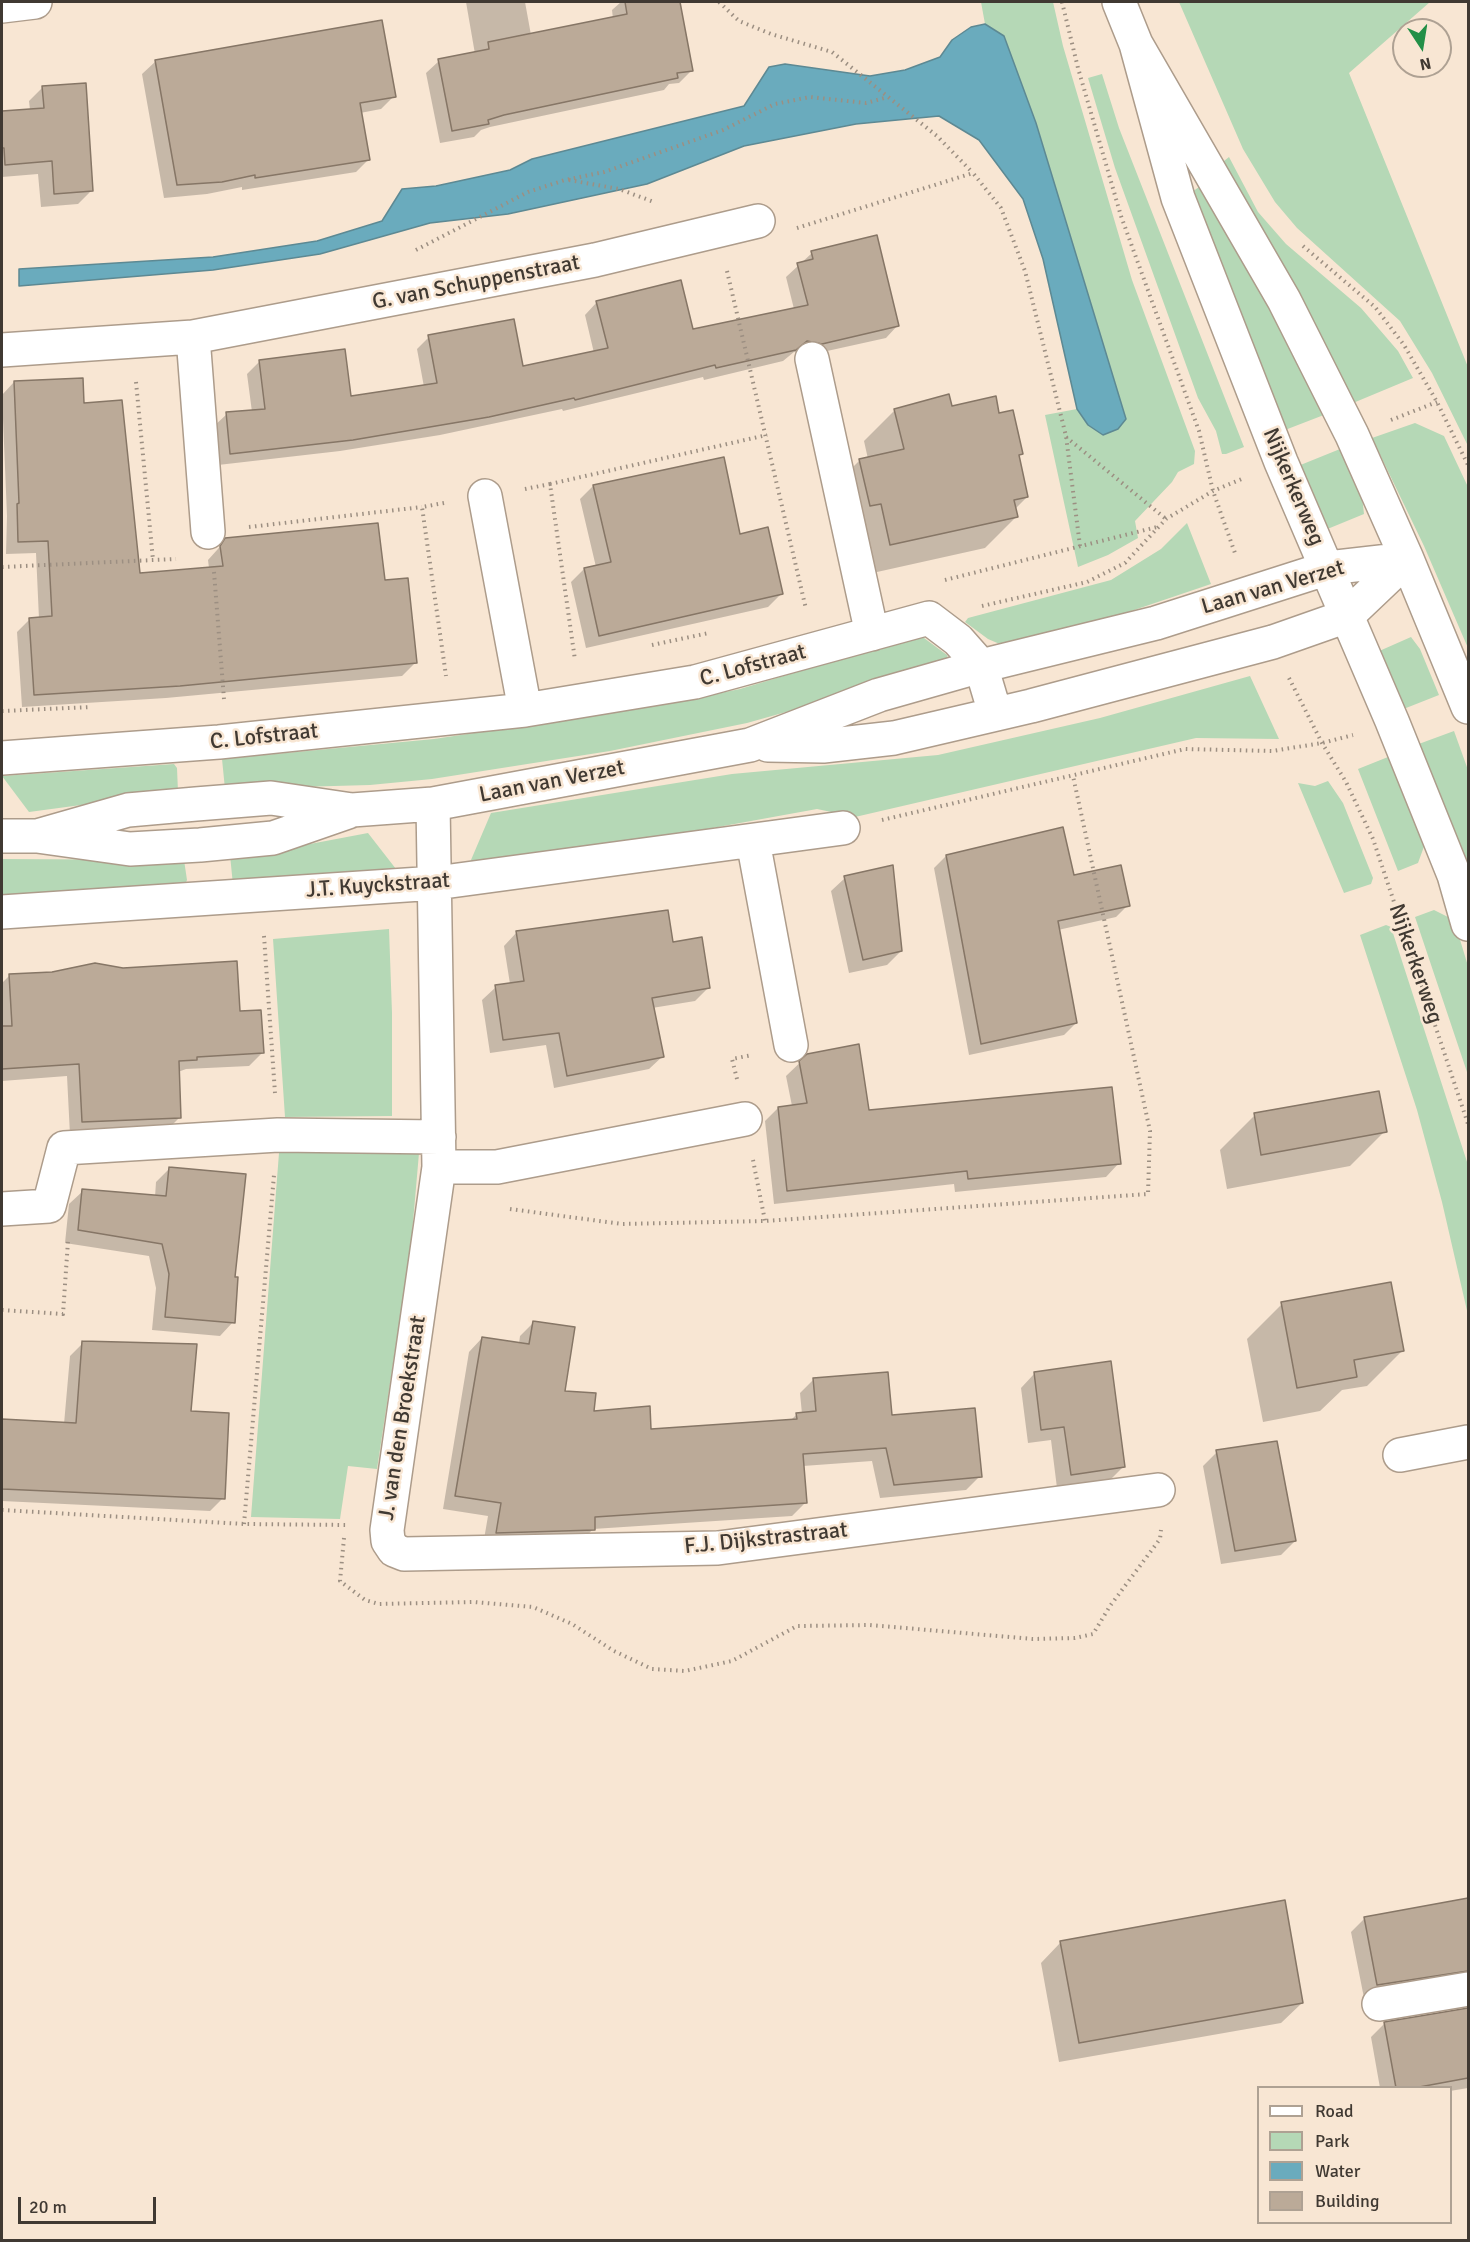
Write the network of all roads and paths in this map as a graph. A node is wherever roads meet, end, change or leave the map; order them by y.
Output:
1 (35, 2) edge
2 (719, 2) edge
3 (1062, 2) edge
4 (1119, 2) edge
5 (2, 6) edge
6 (1136, 44) junction
7 (888, 97) junction
8 (973, 173) junction
9 (565, 180) junction
10 (660, 204) dead end
11 (758, 221) joint
12 (1297, 242) dead end
13 (406, 253) dead end
14 (193, 337) junction
15 (133, 343) junction
16 (2, 350) edge
17 (812, 359) dead end
18 (768, 435) dead end
19 (1066, 436) junction
20 (1468, 465) edge
21 (550, 484) dead end
22 (485, 496) dead end
23 (422, 507) dead end
24 (1166, 519) junction
25 (210, 545) junction
26 (1080, 546) dead end
27 (1407, 559) junction
28 (153, 560) junction
29 (2, 567) edge
30 (1328, 568) junction
31 (1347, 616) junction
32 (929, 618) junction
33 (714, 632) dead end
34 (872, 634) junction
35 (644, 646) dead end
36 (586, 658) dead end
37 (981, 666) junction
38 (519, 672) junction
39 (457, 678) dead end
40 (435, 680) dead end
41 (236, 699) dead end
42 (224, 700) junction
43 (213, 701) dead end
44 (96, 707) dead end
45 (1468, 707) edge
46 (525, 710) junction
47 (2, 711) edge
48 (994, 713) junction
49 (1392, 721) junction
50 (219, 742) junction
51 (1322, 743) junction
52 (750, 745) junction
53 (2, 758) edge
54 (1073, 776) junction
55 (433, 804) junction
56 (843, 828) joint
57 (2, 836) edge
58 (753, 841) junction
59 (436, 883) junction
60 (262, 895) junction
61 (2, 912) edge
62 (1468, 924) edge
63 (791, 1045) dead end
64 (745, 1119) dead end
65 (1468, 1124) edge
66 (278, 1135) junction
67 (439, 1152) junction
68 (49, 1206) junction
69 (508, 1208) dead end
70 (2, 1209) edge
71 (2, 1310) edge
72 (1468, 1442) edge
73 (1400, 1455) dead end
74 (1158, 1490) joint
75 (2, 1510) edge
76 (244, 1524) junction
77 (345, 1525) junction
78 (387, 1530) junction
79 (1468, 1989) edge
80 (1379, 2004) dead end

1 - 5 street
2 - 7 path
3 - 24 path
4 - 6 street, Nijkerkerweg
6 - 27 street, Nijkerkerweg
6 - 30 street, Nijkerkerweg
7 - 8 path
7 - 9 path
8 - 11 path
8 - 19 path
9 - 10 path
9 - 13 path
11 - 14 street, G. van Schuppenstraat
12 - 20 path
14 - 15 street, G. van Schuppenstraat
14 - 25 street
15 - 16 street, G. van Schuppenstraat
15 - 28 path
17 - 34 street
18 - 21 path
19 - 24 path
19 - 26 path
22 - 38 street
23 - 25 path
24 - 32 path
25 - 28 path
25 - 42 path
27 - 30 street, Laan van Verzet
27 - 31 street, Laan van Verzet
27 - 45 street, Nijkerkerweg
28 - 29 path
30 - 31 street, Nijkerkerweg
30 - 37 street, Laan van Verzet
31 - 48 street, Laan van Verzet
31 - 49 street, Nijkerkerweg
32 - 34 street, C. Lofstraat
32 - 37 street
33 - 35 path
34 - 46 street, C. Lofstraat
36 - 38 path
37 - 48 street
37 - 52 street, Laan van Verzet
38 - 46 street
39 - 40 path
41 - 42 path
42 - 43 path
42 - 50 path
44 - 47 path
46 - 50 street, C. Lofstraat
48 - 52 street, Laan van Verzet
49 - 51 path
49 - 62 street, Nijkerkerweg
50 - 53 street, C. Lofstraat
51 - 54 path
51 - 65 path, Nijkerkerweg
52 - 55 street, Laan van Verzet
54 - 56 path
54 - 69 path
55 - 57 street, Laan van Verzet
55 - 59 street, J. van den Broekstraat
56 - 58 street, J.T. Kuyckstraat
58 - 59 street, J.T. Kuyckstraat
58 - 63 street
59 - 60 street, J.T. Kuyckstraat
59 - 67 street, J. van den Broekstraat
60 - 61 street, J.T. Kuyckstraat
60 - 66 path
64 - 67 street
66 - 67 street
66 - 68 street
66 - 76 path
67 - 78 street, J. van den Broekstraat
68 - 70 street
68 - 71 path
72 - 73 street
74 - 77 path
74 - 78 street, F.J. Dijkstrastraat
75 - 76 path, J. van den Broekstraat
76 - 77 path, J. van den Broekstraat
77 - 78 path, J. van den Broekstraat
79 - 80 street

